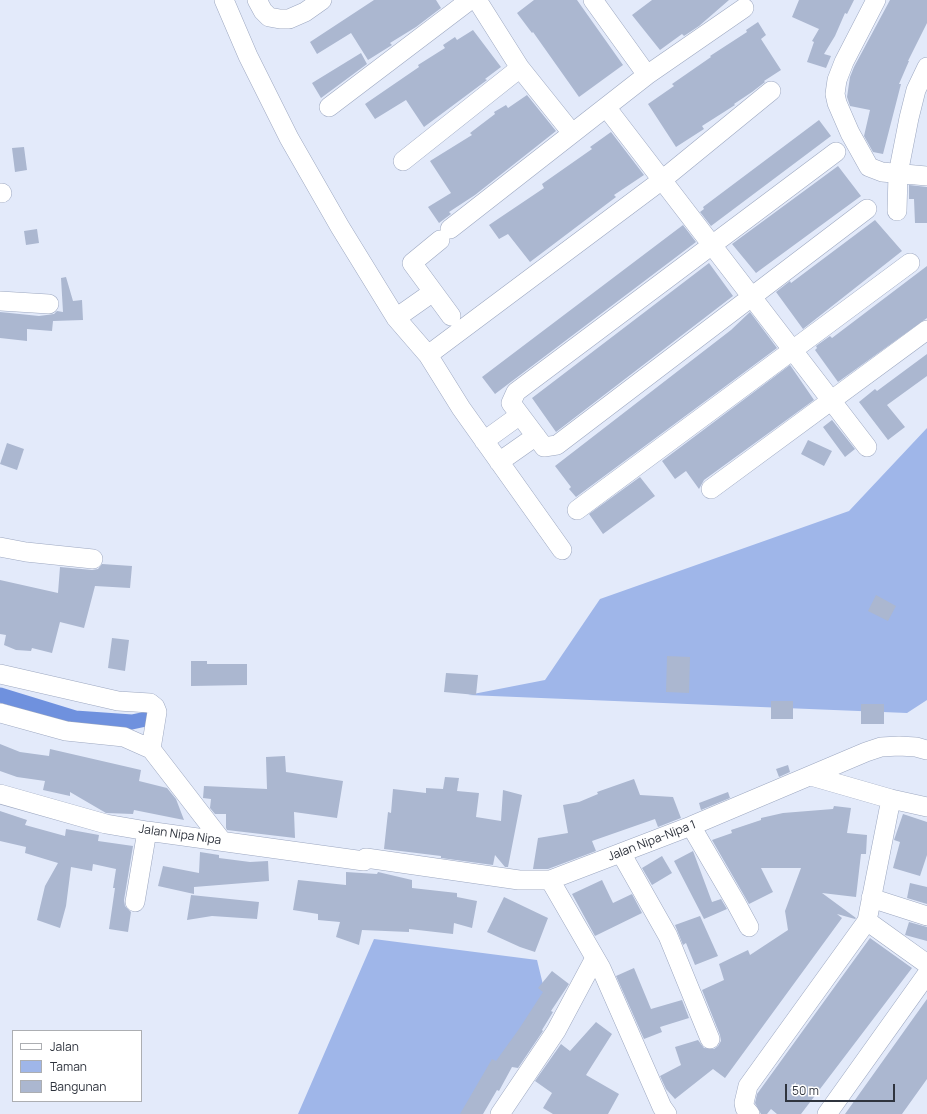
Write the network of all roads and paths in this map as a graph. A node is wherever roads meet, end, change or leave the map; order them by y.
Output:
1 (248, 0) edge
2 (257, 0) edge
3 (322, 0) edge
4 (470, 0) edge
5 (477, 0) edge
6 (876, 0) edge
7 (600, 2) edge
8 (227, 6) edge
9 (744, 8) dead end
10 (927, 67) edge
11 (520, 68) junction
12 (647, 75) junction
13 (772, 91) dead end
14 (329, 107) dead end
15 (606, 107) junction
16 (572, 133) junction
17 (836, 152) dead end
18 (403, 161) dead end
19 (898, 174) junction
20 (927, 176) edge
21 (662, 180) junction
22 (867, 209) dead end
23 (897, 211) dead end
24 (712, 245) junction
25 (910, 264) dead end
26 (433, 292) junction
27 (752, 297) junction
28 (0, 301) edge
29 (49, 304) dead end
30 (451, 316) dead end
31 (396, 318) junction
32 (927, 330) edge
33 (792, 350) junction
34 (428, 355) junction
35 (831, 400) junction
36 (520, 415) junction
37 (536, 436) junction
38 (484, 441) junction
39 (867, 447) dead end
40 (499, 462) junction
41 (711, 489) dead end
42 (577, 510) dead end
43 (0, 546) edge
44 (562, 550) dead end
45 (93, 560) dead end
46 (0, 674) edge
47 (0, 714) edge
48 (151, 749) junction
49 (927, 750) edge
50 (811, 776) junction
51 (0, 794) edge
52 (891, 799) junction
53 (927, 807) edge
54 (691, 826) junction
55 (147, 831) junction
56 (222, 841) junction
57 (621, 853) junction
58 (365, 859) joint
59 (550, 880) junction
60 (871, 898) junction
61 (135, 902) dead end
62 (927, 916) edge
63 (867, 921) junction
64 (749, 927) dead end
65 (595, 958) junction
66 (927, 964) edge
67 (927, 974) edge
68 (710, 1039) dead end
69 (662, 1112) edge
70 (503, 1113) edge
71 (750, 1114) edge
72 (827, 1114) edge

1 - 8 street
2 - 3 street
4 - 14 street
5 - 11 street
6 - 19 street
7 - 12 street
8 - 31 street
9 - 12 street
10 - 19 street
11 - 16 street
11 - 18 street
12 - 15 street
13 - 21 street
15 - 16 street
15 - 21 street
16 - 26 street
17 - 24 street
19 - 20 street
19 - 23 street
21 - 24 street
21 - 34 street
22 - 27 street
24 - 27 street
24 - 36 street
25 - 33 street
26 - 30 street
26 - 31 street
27 - 33 street
27 - 37 street
28 - 29 street
31 - 34 street
32 - 35 street
33 - 35 street
33 - 42 street
34 - 38 street
35 - 39 street
35 - 41 street
36 - 37 street
36 - 38 street
37 - 40 street
38 - 40 street
40 - 44 street
43 - 45 street
46 - 48 street
47 - 48 street
48 - 56 street
49 - 50 street, Jalan Nipa-Nipa 1
50 - 52 street
50 - 54 street, Jalan Nipa-Nipa 1
51 - 55 street, Jalan Nipa Nipa
52 - 53 street
52 - 60 street
54 - 57 street, Jalan Nipa-Nipa 1
54 - 64 street
55 - 56 street, Jalan Nipa Nipa
55 - 61 street
56 - 58 street, Jalan Nipa Nipa
57 - 59 street, Jalan Nipa-Nipa 1
57 - 68 street
58 - 59 street, Jalan Nipa-Nipa 1
59 - 65 street
60 - 62 street
60 - 63 street
63 - 66 street
63 - 71 street
65 - 69 street
65 - 70 street
67 - 72 street

